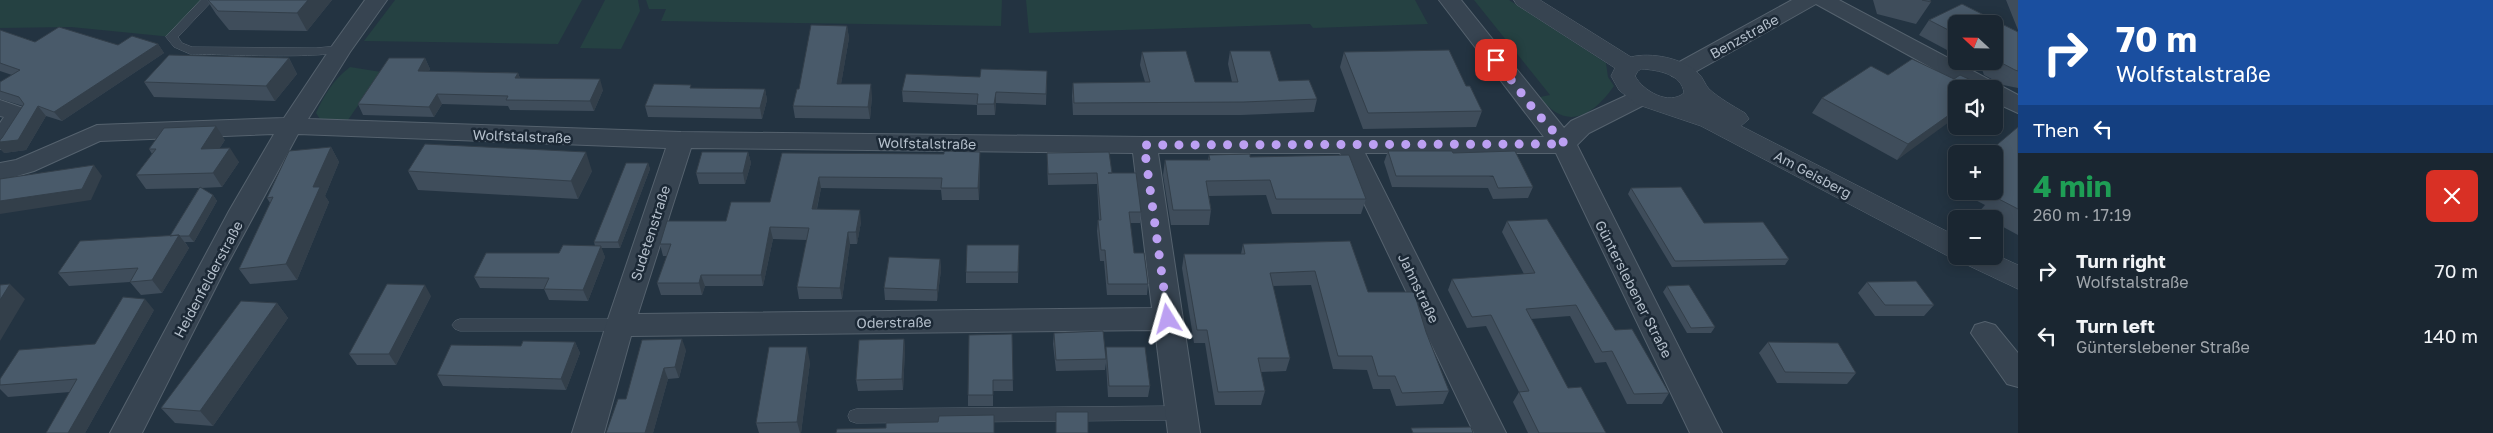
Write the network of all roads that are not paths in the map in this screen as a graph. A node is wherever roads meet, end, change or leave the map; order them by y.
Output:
1 (207, 0) edge
2 (376, 0) edge
3 (1450, 0) edge
4 (1525, 0) edge
5 (1808, 0) edge
6 (1822, 0) edge
7 (337, 50) junction
8 (1628, 66) junction
9 (1680, 71) junction
10 (1971, 80) edge
11 (1697, 92) junction
12 (1642, 97) junction
13 (2003, 97) edge
14 (1669, 105) junction
15 (2018, 105) edge
16 (0, 108) edge
17 (289, 126) junction
18 (681, 140) junction
19 (0, 141) edge
20 (1348, 144) junction
21 (1565, 144) junction
22 (1144, 145) junction
23 (0, 172) edge
24 (1948, 235) edge
25 (1948, 244) edge
26 (1992, 265) edge
27 (1999, 265) edge
28 (2018, 277) edge
29 (1168, 319) junction
30 (460, 325) dead end
31 (620, 325) junction
32 (1985, 333) dead end
33 (2018, 375) edge
34 (856, 416) dead end
35 (1182, 423) edge
36 (126, 433) edge
37 (588, 433) edge
38 (1490, 433) edge
39 (1706, 433) edge

1 - 7 lane
2 - 7 street
3 - 21 street, Günterslebener Straße
4 - 8 street
5 - 9 street, Benzstraße
6 - 10 street
7 - 17 street
8 - 9 street
8 - 12 street
9 - 11 street, Am Geisberg
11 - 14 street
11 - 24 street, Am Geisberg
12 - 14 street, Am Geisberg
12 - 21 street
13 - 15 street
14 - 25 street, Am Geisberg
16 - 19 street
17 - 18 street, Wolfstalstraße
17 - 23 street, Wolfstalstraße
17 - 36 street, Heidenfelderstraße
18 - 22 street, Wolfstalstraße
18 - 31 street, Sudetenstraße
20 - 21 street, Wolfstalstraße
20 - 22 street, Wolfstalstraße
20 - 38 street, Jahnstraße
21 - 39 street, Günterslebener Straße
22 - 29 street
26 - 28 street
27 - 28 street
29 - 31 street, Oderstraße
29 - 35 street
30 - 31 lane
31 - 37 street, Sudetenstraße
32 - 33 street
34 - 35 lane

